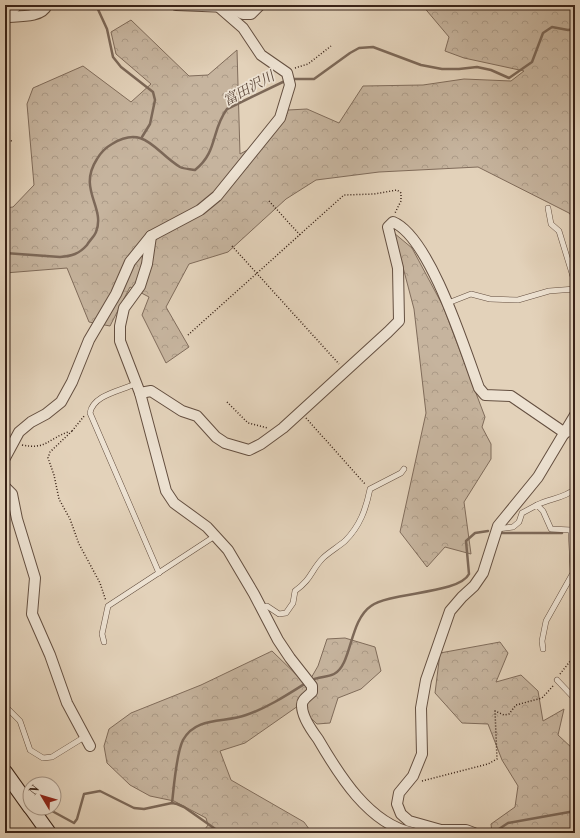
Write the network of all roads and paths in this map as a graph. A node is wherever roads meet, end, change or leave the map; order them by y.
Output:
1 (17, 5) edge
2 (47, 5) edge
3 (176, 5) edge
4 (260, 5) edge
5 (220, 8) junction
6 (5, 17) edge
7 (330, 46) dead end
8 (279, 67) junction
9 (5, 139) edge
10 (12, 141) dead end
11 (269, 201) dead end
12 (548, 208) dead end
13 (393, 222) junction
14 (300, 235) junction
15 (151, 236) junction
16 (232, 246) dead end
17 (256, 274) junction
18 (575, 283) edge
19 (575, 289) edge
20 (448, 303) junction
21 (188, 335) dead end
22 (346, 372) junction
23 (137, 388) junction
24 (227, 402) dead end
25 (91, 409) junction
26 (301, 412) junction
27 (575, 415) edge
28 (72, 431) junction
29 (277, 432) junction
30 (570, 434) edge
31 (17, 447) dead end
32 (5, 458) edge
33 (404, 469) dead end
34 (5, 487) edge
35 (370, 489) junction
36 (575, 489) edge
37 (537, 505) junction
38 (496, 529) junction
39 (573, 529) edge
40 (215, 536) junction
41 (159, 573) junction
42 (108, 606) junction
43 (262, 609) junction
44 (104, 642) dead end
45 (543, 649) dead end
46 (575, 655) edge
47 (557, 680) junction
48 (575, 700) edge
49 (5, 706) edge
50 (86, 736) junction
51 (90, 746) dead end
52 (5, 772) edge
53 (422, 781) dead end
54 (22, 796) edge
55 (37, 816) edge
56 (49, 833) edge
57 (413, 833) edge
58 (474, 833) edge

1 - 6 street
2 - 6 street
3 - 5 street
4 - 5 street
5 - 8 street
7 - 8 path
8 - 15 street
9 - 10 path
11 - 14 path
12 - 18 lane
13 - 14 path
13 - 20 street
13 - 22 street
14 - 17 path
15 - 23 street
15 - 32 street
16 - 17 path
17 - 21 path
17 - 22 path
19 - 20 lane
20 - 30 street
22 - 26 street
23 - 25 lane
23 - 29 street
23 - 40 street
24 - 29 path
25 - 28 path
25 - 41 lane
26 - 29 street
26 - 35 path
27 - 30 street
28 - 31 path
28 - 42 path
30 - 38 street
33 - 35 lane
34 - 50 street
35 - 43 lane
36 - 37 lane
37 - 38 lane
37 - 39 lane
38 - 58 street
39 - 45 lane
40 - 41 lane
40 - 43 street
41 - 42 lane
42 - 44 lane
43 - 57 street
46 - 47 path
47 - 48 lane
47 - 53 path
49 - 50 lane
50 - 51 street
52 - 54 main road
55 - 56 main road

